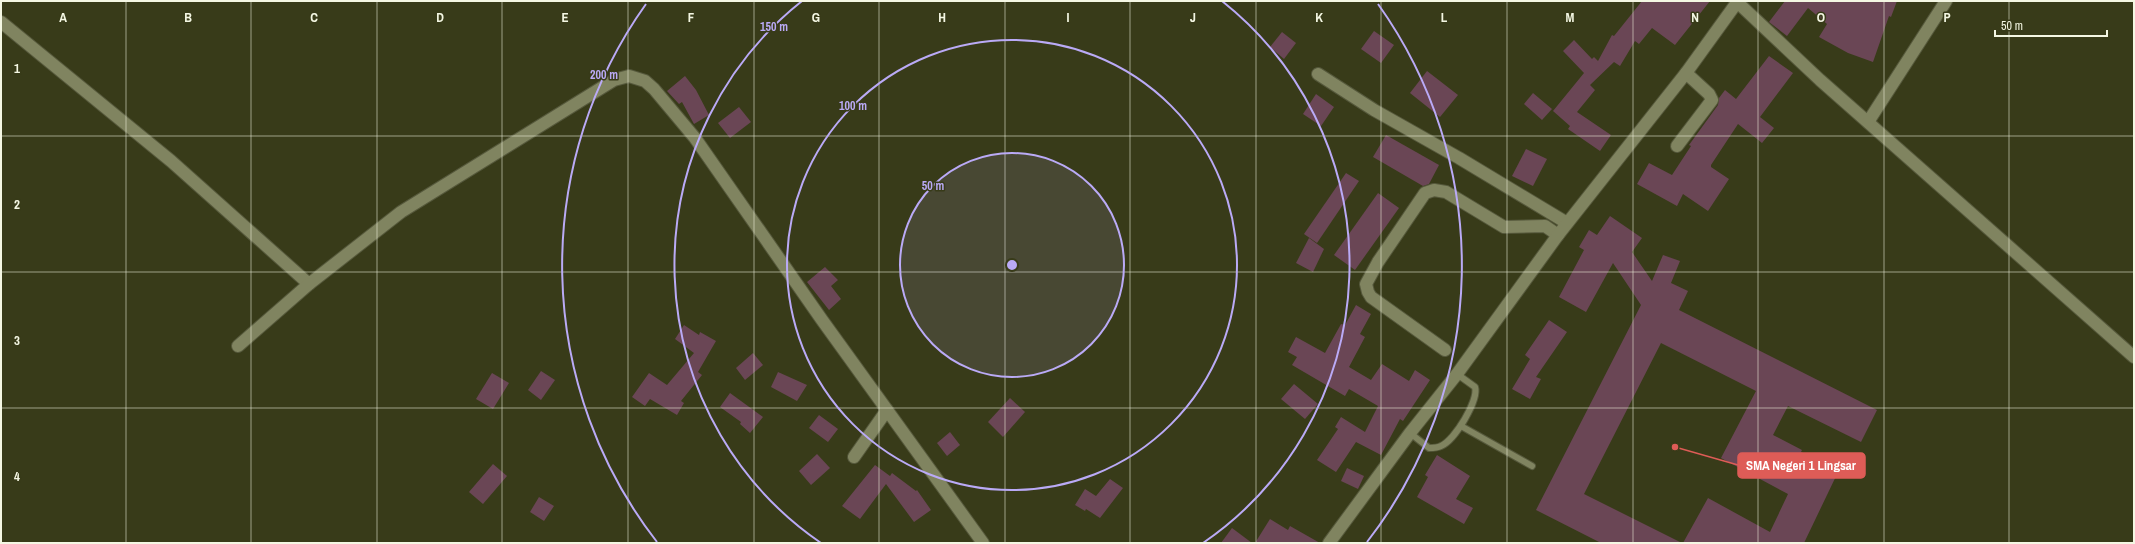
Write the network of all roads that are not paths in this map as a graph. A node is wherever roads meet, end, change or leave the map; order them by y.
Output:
1 (1737, 1) edge
2 (1946, 1) edge
3 (1, 22) edge
4 (1686, 73) junction
5 (1318, 74) dead end
6 (1868, 122) junction
7 (1677, 146) dead end
8 (1567, 223) junction
9 (1558, 235) junction
10 (310, 284) junction
11 (238, 346) dead end
12 (1445, 350) dead end
13 (2134, 357) edge
14 (1457, 374) junction
15 (887, 410) junction
16 (1461, 426) junction
17 (1410, 434) junction
18 (854, 457) dead end
19 (1532, 466) dead end
20 (983, 543) edge
21 (1329, 543) edge

1 - 4 street
1 - 6 street
2 - 6 street
3 - 10 street
4 - 7 street
4 - 8 street
5 - 8 street
6 - 13 street
8 - 9 street
9 - 12 street
9 - 14 street
10 - 11 street
10 - 15 street
14 - 16 lane
14 - 17 street
15 - 18 street
15 - 20 street
16 - 17 lane
16 - 19 lane
17 - 21 street

